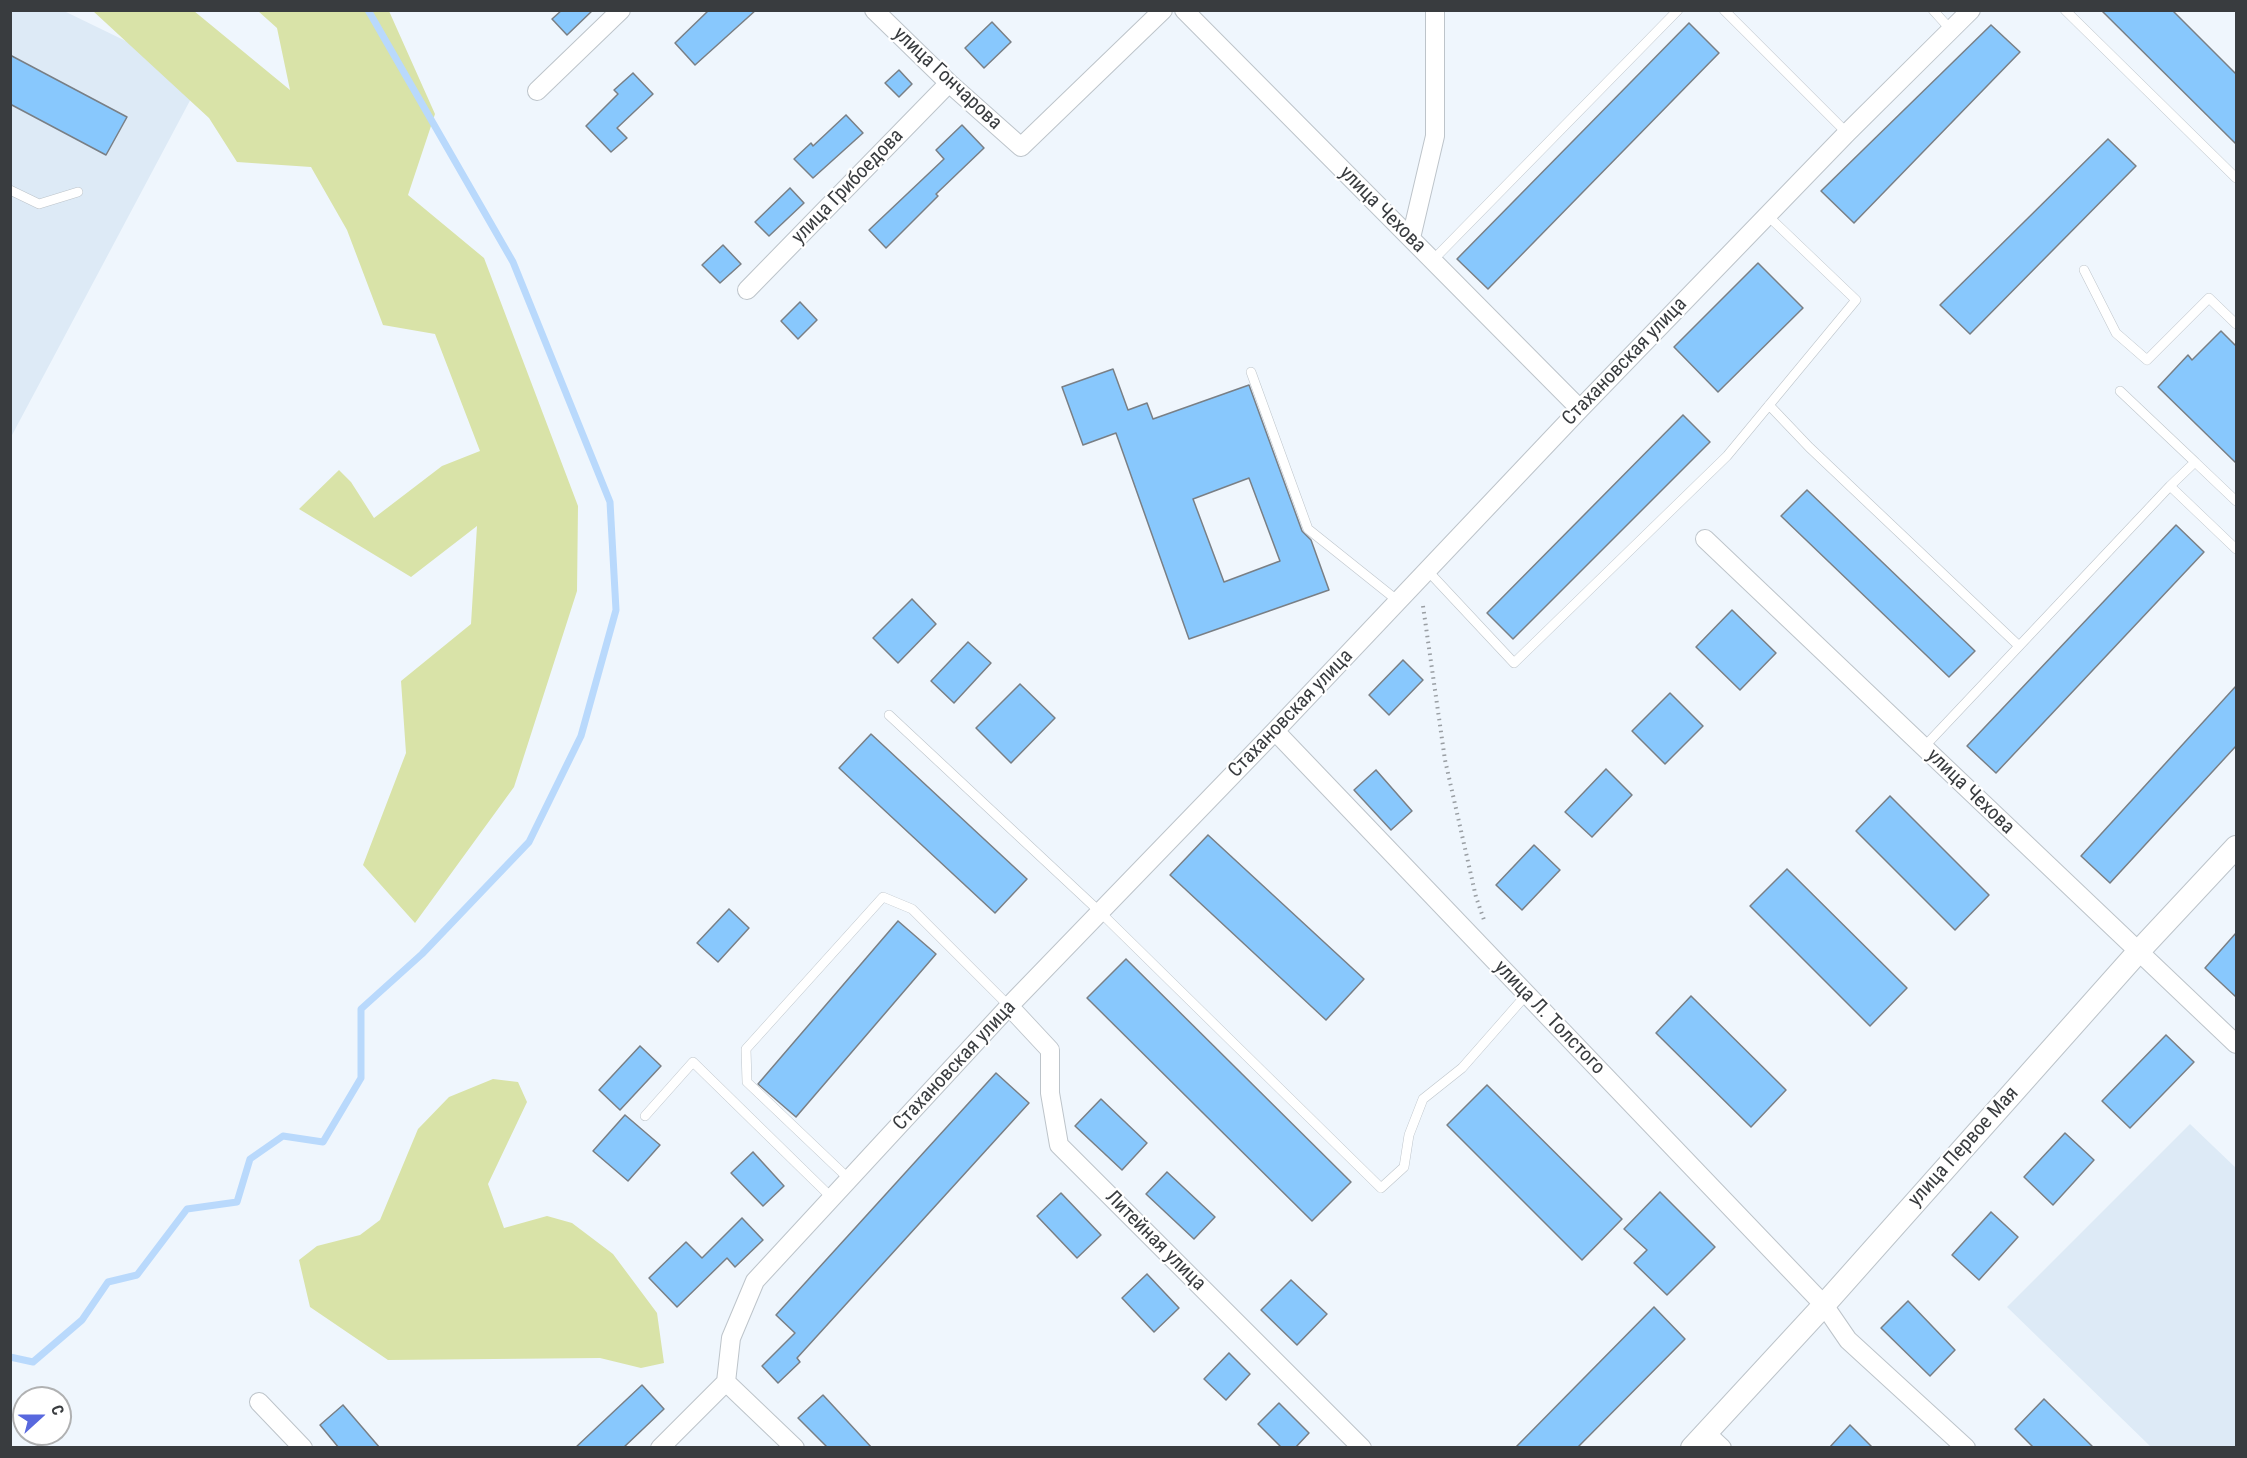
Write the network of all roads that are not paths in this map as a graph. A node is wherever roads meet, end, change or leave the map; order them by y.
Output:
1 (621, 10) edge
2 (874, 10) edge
3 (1163, 10) edge
4 (1184, 10) edge
5 (1435, 10) edge
6 (1678, 10) edge
7 (1724, 10) edge
8 (1933, 10) edge
9 (1971, 10) edge
10 (2065, 10) edge
11 (1951, 30) junction
12 (949, 83) junction
13 (537, 91) dead end
14 (1846, 133) junction
15 (2236, 178) edge
16 (10, 190) edge
17 (78, 192) dead end
18 (1767, 215) junction
19 (1411, 238) junction
20 (1432, 261) junction
21 (2084, 270) dead end
22 (747, 290) dead end
23 (2236, 324) edge
24 (1251, 372) dead end
25 (2120, 391) dead end
26 (1769, 405) junction
27 (1580, 409) junction
28 (2195, 462) junction
29 (2170, 486) junction
30 (2236, 501) edge
31 (1705, 539) dead end
32 (2236, 549) edge
33 (1427, 570) junction
34 (1398, 601) junction
35 (2019, 646) junction
36 (890, 715) dead end
37 (1275, 731) junction
38 (1924, 747) junction
39 (2236, 848) edge
40 (1100, 912) junction
41 (2138, 952) junction
42 (1527, 994) junction
43 (1009, 1006) junction
44 (2234, 1037) edge
45 (645, 1116) dead end
46 (849, 1179) junction
47 (832, 1198) junction
48 (1824, 1305) junction
49 (726, 1383) junction
50 (259, 1402) dead end
51 (1707, 1443) edge
52 (303, 1448) edge
53 (660, 1448) edge
54 (795, 1448) edge
55 (1362, 1448) edge
56 (1966, 1448) edge

1 - 13 street
2 - 12 street, улица Гончарова
3 - 12 street, улица Гончарова
4 - 19 street, улица Чехова
5 - 19 street
6 - 20 lane
7 - 14 lane
8 - 11 lane
9 - 11 street, Стахановская улица
10 - 15 lane
11 - 14 street, Стахановская улица
12 - 22 street, улица Грибоедова
14 - 18 street, Стахановская улица
16 - 17 lane
18 - 26 lane
18 - 27 street, Стахановская улица
19 - 20 street, улица Чехова
20 - 27 street, улица Чехова
21 - 23 lane
24 - 34 lane
25 - 28 lane
26 - 33 lane
26 - 35 lane
27 - 33 street, Стахановская улица
28 - 29 lane
28 - 30 lane
29 - 32 lane
29 - 35 lane
31 - 38 street, улица Чехова
33 - 34 street, Стахановская улица
34 - 37 street, Стахановская улица
35 - 38 lane
36 - 40 lane
37 - 40 street, Стахановская улица
37 - 42 street, улица Л. Толстого
38 - 41 street, улица Чехова
39 - 41 street, улица Первое Мая
40 - 42 lane
40 - 43 street, Стахановская улица
41 - 44 street, улица Чехова
41 - 48 street, улица Первое Мая
42 - 48 street, улица Л. Толстого
43 - 46 street, Стахановская улица
43 - 46 lane
43 - 55 street, Литейная улица
45 - 47 lane
46 - 47 street, Стахановская улица
47 - 49 street, Стахановская улица
48 - 51 street, улица Первое Мая
48 - 56 street, улица Л. Толстого
49 - 53 street
49 - 54 street
50 - 52 street

